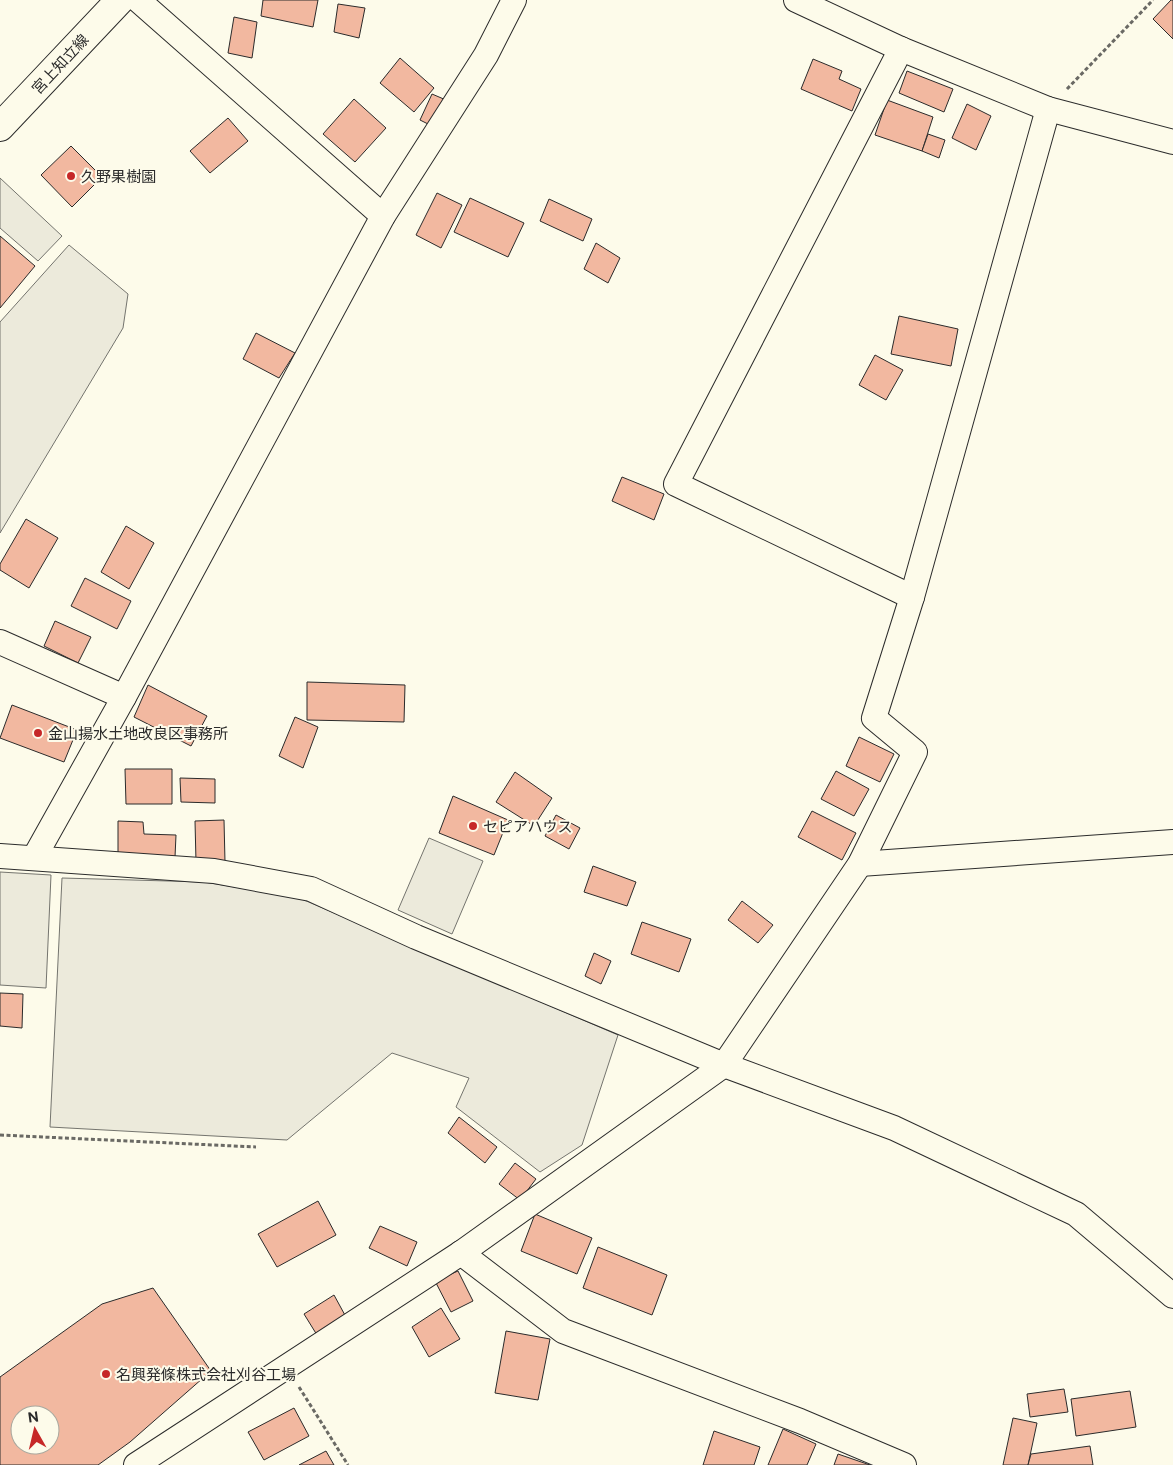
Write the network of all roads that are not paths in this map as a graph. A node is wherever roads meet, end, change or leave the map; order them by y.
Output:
1 (97, 0) edge
2 (120, 0) edge
3 (138, 0) edge
4 (514, 0) edge
5 (796, 0) edge
6 (901, 49) junction
7 (0, 102) edge
8 (1048, 109) junction
9 (0, 127) edge
10 (1173, 142) edge
11 (383, 216) junction
12 (912, 597) junction
13 (0, 642) edge
14 (124, 697) junction
15 (1173, 842) edge
16 (0, 856) edge
17 (34, 858) junction
18 (860, 864) junction
19 (724, 1065) junction
20 (461, 1253) junction
21 (1173, 1296) edge
22 (146, 1463) edge
23 (904, 1465) edge

1 - 7 main road, 宮上知立線
2 - 9 main road, 宮上知立線
3 - 11 street
4 - 11 street
5 - 6 street
6 - 8 street
6 - 12 street
8 - 10 street
8 - 12 street
11 - 14 street
12 - 18 street
13 - 14 street
14 - 17 street
15 - 18 street
16 - 17 street
17 - 19 street
18 - 19 street
19 - 20 street
19 - 21 street
20 - 22 street
20 - 23 street

